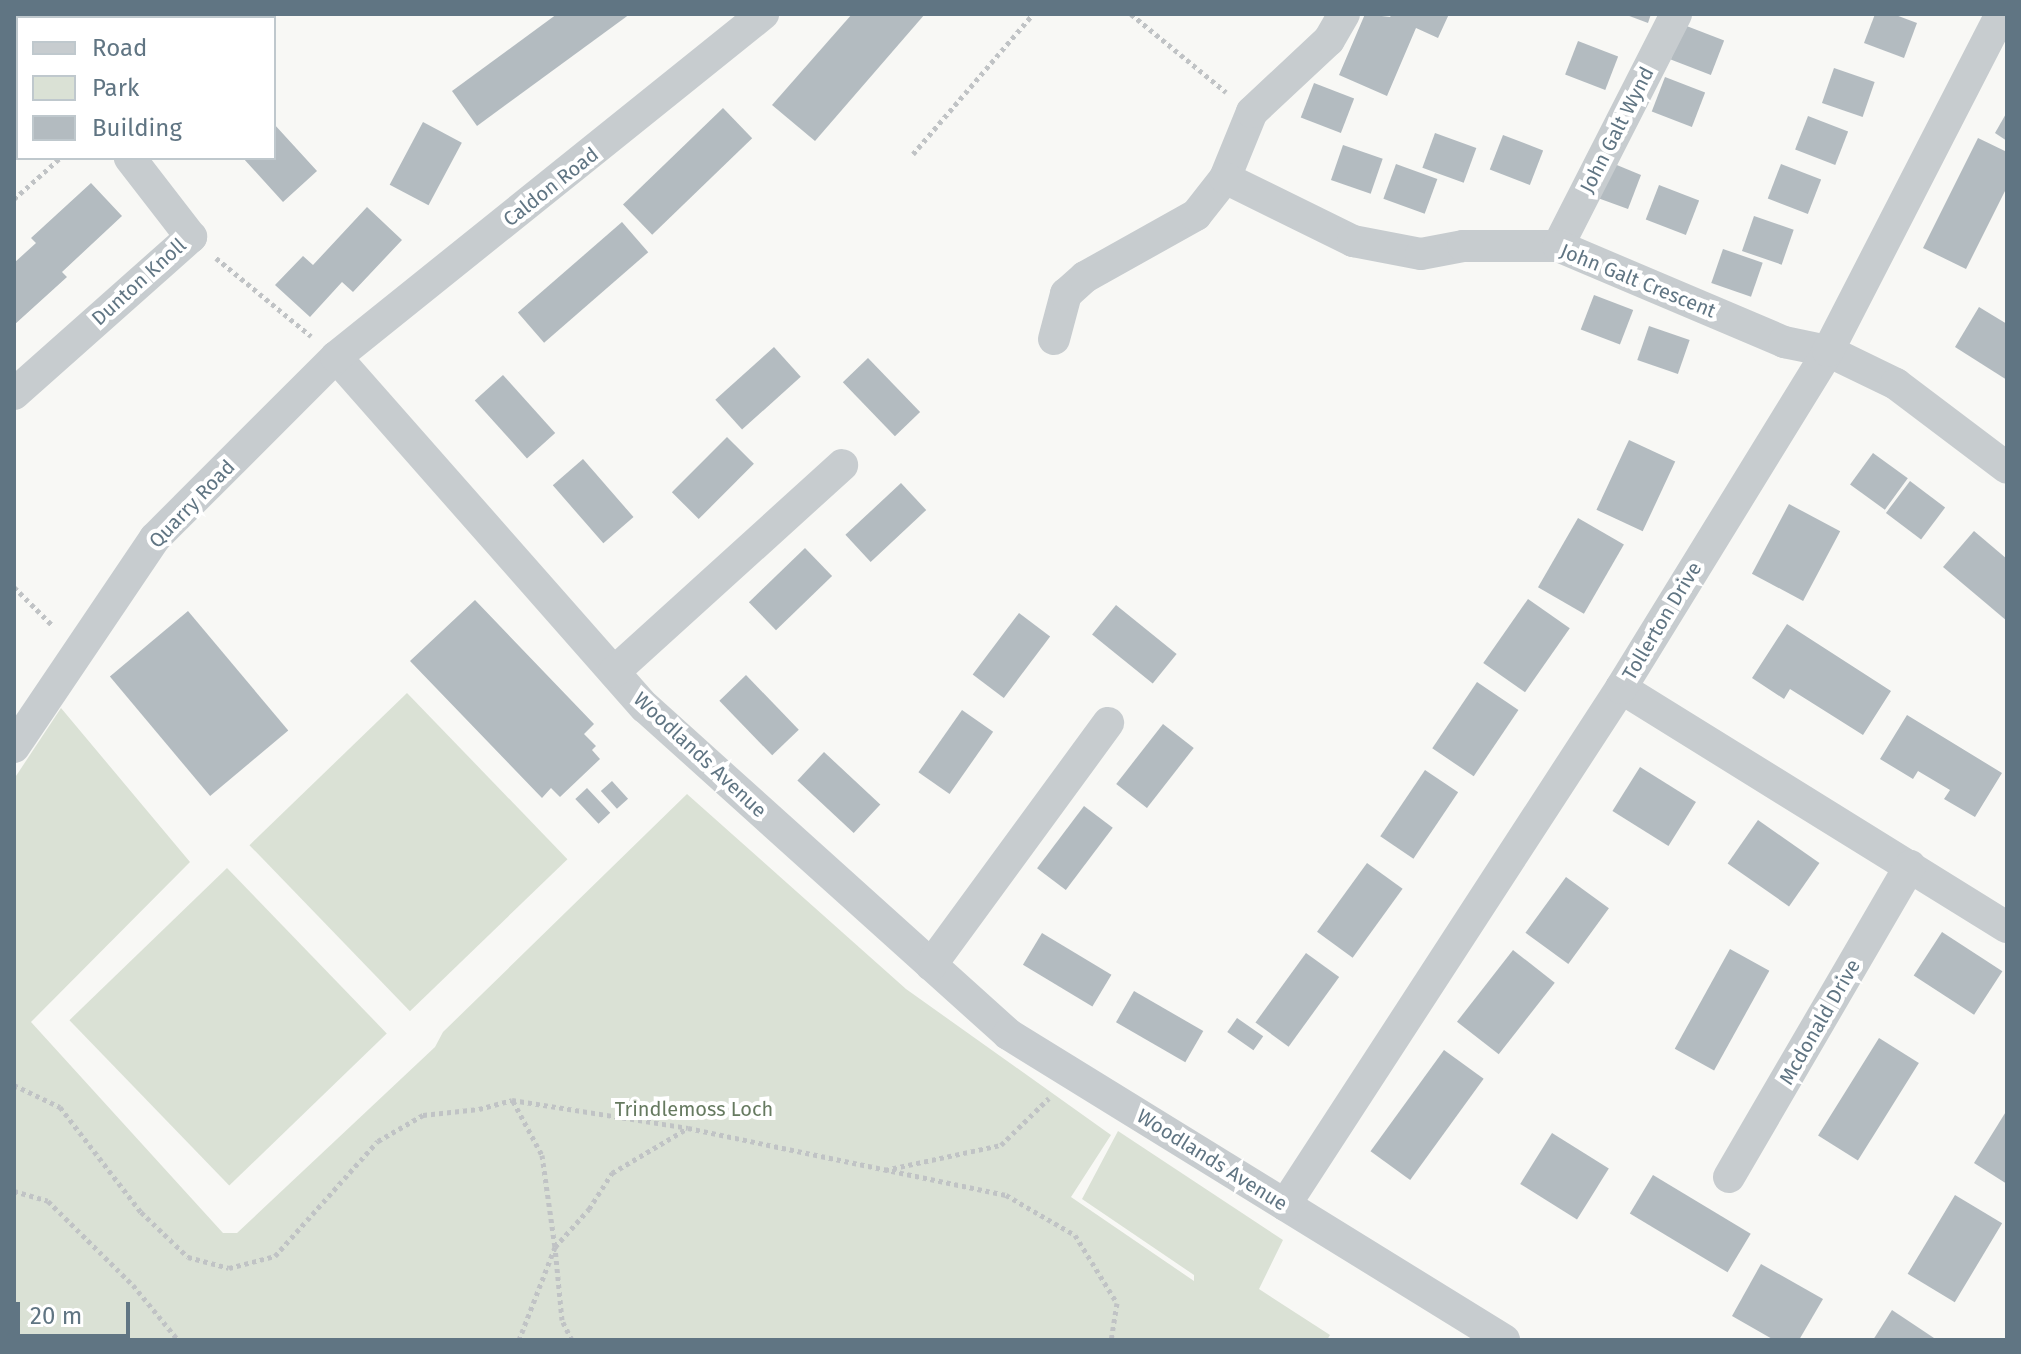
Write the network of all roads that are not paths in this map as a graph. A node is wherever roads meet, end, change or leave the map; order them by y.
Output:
1 (763, 14) edge
2 (1344, 14) edge
3 (1676, 14) edge
4 (2001, 14) edge
5 (132, 160) edge
6 (1225, 178) junction
7 (1558, 246) junction
8 (1054, 339) dead end
9 (1828, 351) junction
10 (336, 357) junction
11 (14, 394) edge
12 (842, 465) dead end
13 (2007, 468) edge
14 (614, 672) junction
15 (1621, 688) junction
16 (1108, 723) dead end
17 (14, 747) edge
18 (1910, 866) junction
19 (2007, 927) edge
20 (931, 965) junction
21 (1729, 1177) dead end
22 (1285, 1205) junction
23 (1504, 1340) edge

1 - 10 street, Caldon Road
2 - 6 street
3 - 7 street, John Galt Wynd
4 - 9 street, Tollerton Drive
5 - 11 street, Dunton Knoll
6 - 7 street, John Galt Crescent
6 - 8 street
7 - 9 street, John Galt Crescent
9 - 13 street, John Galt Crescent
9 - 15 street, Tollerton Drive
10 - 14 street, Woodlands Avenue
10 - 17 street, Quarry Road
12 - 14 street
14 - 20 street, Woodlands Avenue
15 - 18 street
15 - 22 street, Tollerton Drive
16 - 20 street
18 - 19 street
18 - 21 street, Mcdonald Drive
20 - 22 street, Woodlands Avenue
22 - 23 street, Woodlands Avenue

